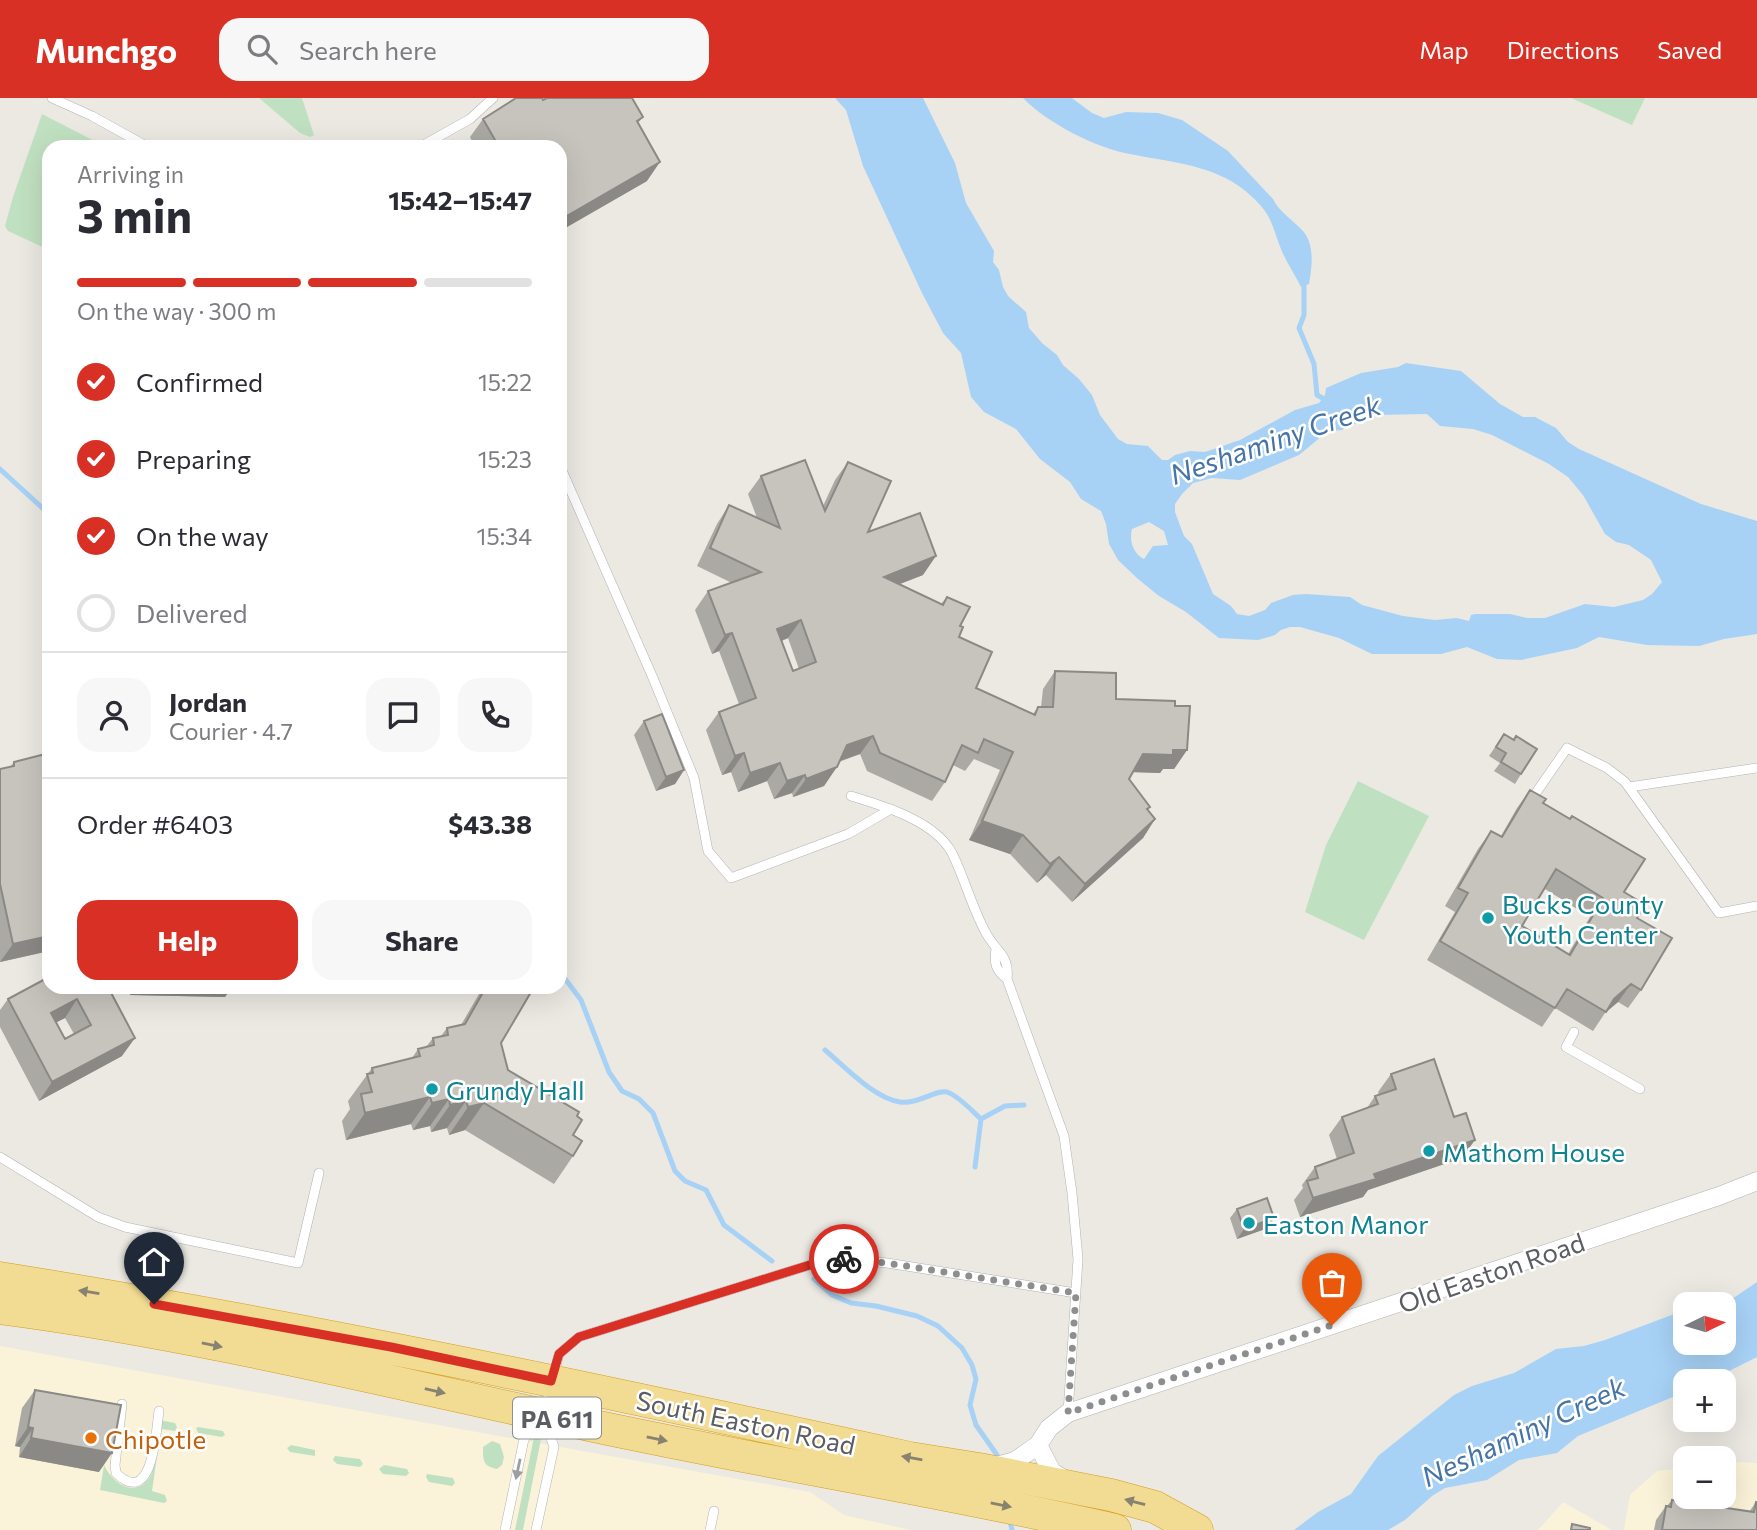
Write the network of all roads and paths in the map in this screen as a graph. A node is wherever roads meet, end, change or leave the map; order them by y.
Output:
1 (52, 98) edge
2 (493, 98) edge
3 (135, 140) edge
4 (432, 140) edge
5 (567, 482) edge
6 (1757, 768) edge
7 (1629, 787) junction
8 (851, 796) dead end
9 (1531, 800) edge
10 (891, 808) junction
11 (1757, 905) edge
12 (1574, 1032) dead end
13 (1640, 1089) dead end
14 (0, 1157) edge
15 (319, 1174) dead end
16 (1757, 1181) edge
17 (0, 1278) edge
18 (1076, 1293) junction
19 (0, 1308) edge
20 (551, 1381) junction
21 (122, 1404) edge
22 (159, 1411) dead end
23 (1068, 1413) junction
24 (543, 1415) junction
25 (1038, 1445) junction
26 (979, 1469) junction
27 (1090, 1491) junction
28 (714, 1511) dead end
29 (505, 1530) edge
30 (536, 1530) edge
31 (710, 1530) edge
32 (1115, 1530) edge
33 (1197, 1530) edge

1 - 3 lane
2 - 4 lane
5 - 10 lane
6 - 7 lane
7 - 9 lane
7 - 11 lane
8 - 10 lane
10 - 18 lane
12 - 13 lane
14 - 15 lane
16 - 23 street, Old Easton Road
20 -> 17 highway, South Easton Road / PA 611
18 - 20 lane
18 - 23 lane
19 -> 24 highway, South Easton Road / PA 611
20 - 24 lane
26 -> 20 highway, South Easton Road / PA 611
21 - 22 lane
23 - 25 street, Old Easton Road
24 -> 29 lane
24 - 30 lane
24 -> 32 highway, South Easton Road / PA 611
25 - 26 street, Old Easton Road
25 - 27 street
26 - 27 highway, South Easton Road / PA 611
33 -> 27 highway, South Easton Road / PA 611
28 - 31 lane

